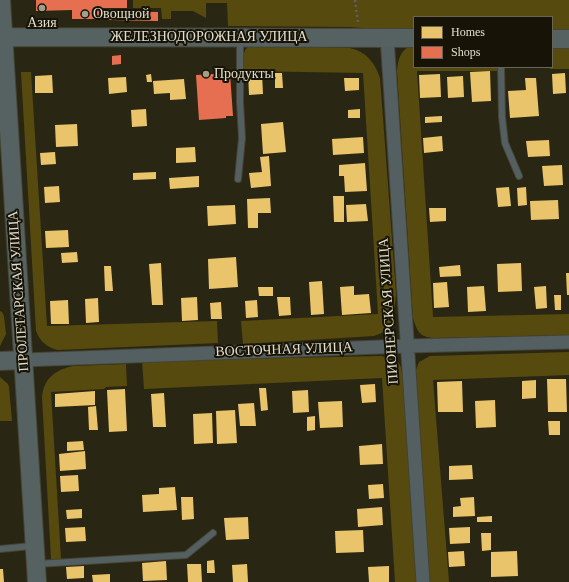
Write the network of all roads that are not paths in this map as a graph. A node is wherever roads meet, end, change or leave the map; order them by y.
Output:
1 (1, 0) edge
2 (3, 37) junction
3 (240, 37) junction
4 (387, 38) junction
5 (413, 38) edge
6 (553, 39) edge
7 (569, 39) edge
8 (500, 68) edge
9 (519, 176) dead end
10 (238, 179) dead end
11 (569, 342) edge
12 (408, 346) junction
13 (23, 360) junction
14 (0, 361) edge
15 (213, 533) dead end
16 (35, 546) junction
17 (0, 549) edge
18 (36, 564) junction
19 (37, 582) edge
20 (423, 582) edge

1 - 2 street, ПРОЛЕТАРСКАЯ УЛИЦА
2 - 3 street, ЖЕЛЕЗНОДОРОЖНАЯ УЛИЦА
2 - 13 street, ПРОЛЕТАРСКАЯ УЛИЦА
3 - 4 street, ЖЕЛЕЗНОДОРОЖНАЯ УЛИЦА
3 - 10 lane
4 - 5 street, ЖЕЛЕЗНОДОРОЖНАЯ УЛИЦА
4 - 12 street, ПИОНЕРСКАЯ УЛИЦА
6 - 7 street
8 - 9 lane
11 - 12 street, ВОСТОЧНАЯ УЛИЦА
12 - 13 street, ВОСТОЧНАЯ УЛИЦА
12 - 20 street, ПИОНЕРСКАЯ УЛИЦА
13 - 14 street, ВОСТОЧНАЯ УЛИЦА
13 - 16 street, ПРОЛЕТАРСКАЯ УЛИЦА
15 - 18 lane
16 - 17 lane
16 - 18 street, ПРОЛЕТАРСКАЯ УЛИЦА
18 - 19 street, ПРОЛЕТАРСКАЯ УЛИЦА

